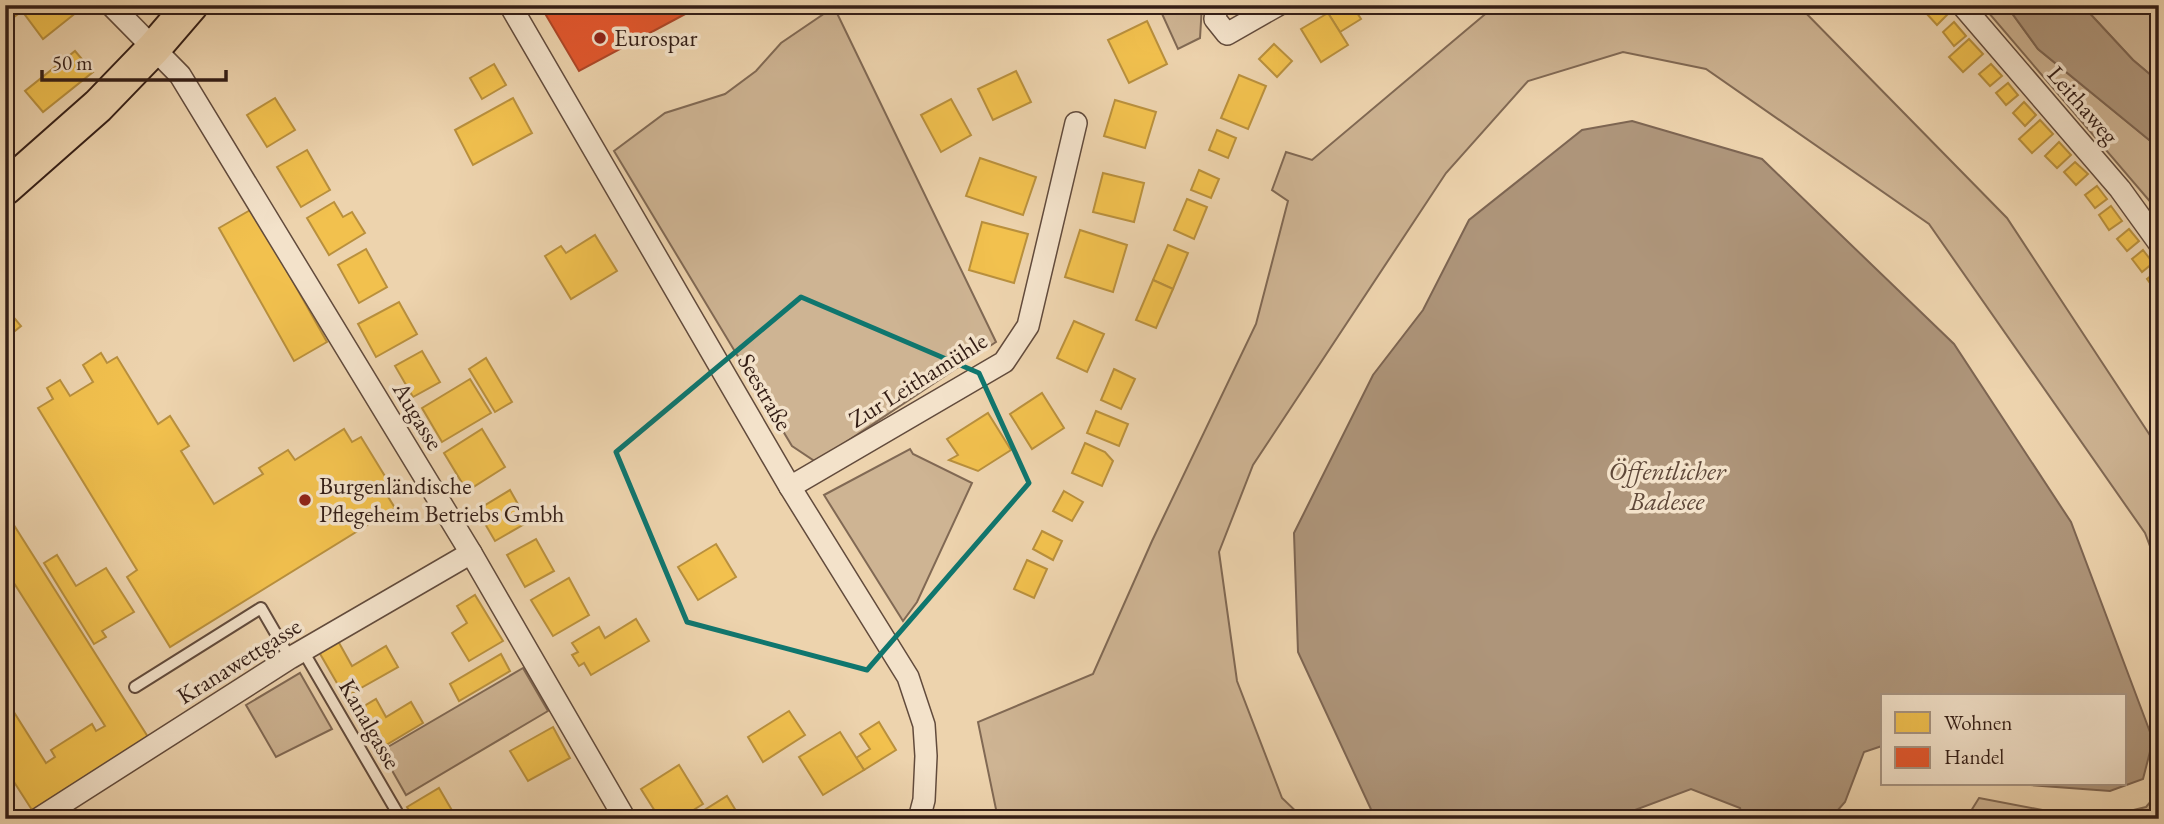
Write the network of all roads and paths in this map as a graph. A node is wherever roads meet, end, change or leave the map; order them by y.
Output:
1 (111, 5) edge
2 (191, 5) edge
3 (510, 5) edge
4 (1216, 5) edge
5 (1278, 5) edge
6 (1962, 5) edge
7 (154, 48) junction
8 (1076, 123) dead end
9 (5, 188) edge
10 (2159, 243) edge
11 (790, 487) junction
12 (471, 553) junction
13 (296, 654) junction
14 (135, 687) dead end
15 (43, 818) edge
16 (401, 819) edge
17 (625, 819) edge
18 (919, 819) edge

1 - 7 street, Augasse
2 - 7 main road
3 - 11 street, Seestraße
4 - 5 street
6 - 10 street, Leithaweg
7 - 9 main road
7 - 12 street, Augasse
8 - 11 street, Zur Leithamühle
11 - 18 street, Seestraße
12 - 13 street, Kranawettgasse
12 - 17 street, Augasse
13 - 14 lane, Kanalgasse
13 - 15 street, Kranawettgasse
13 - 16 lane, Kanalgasse

